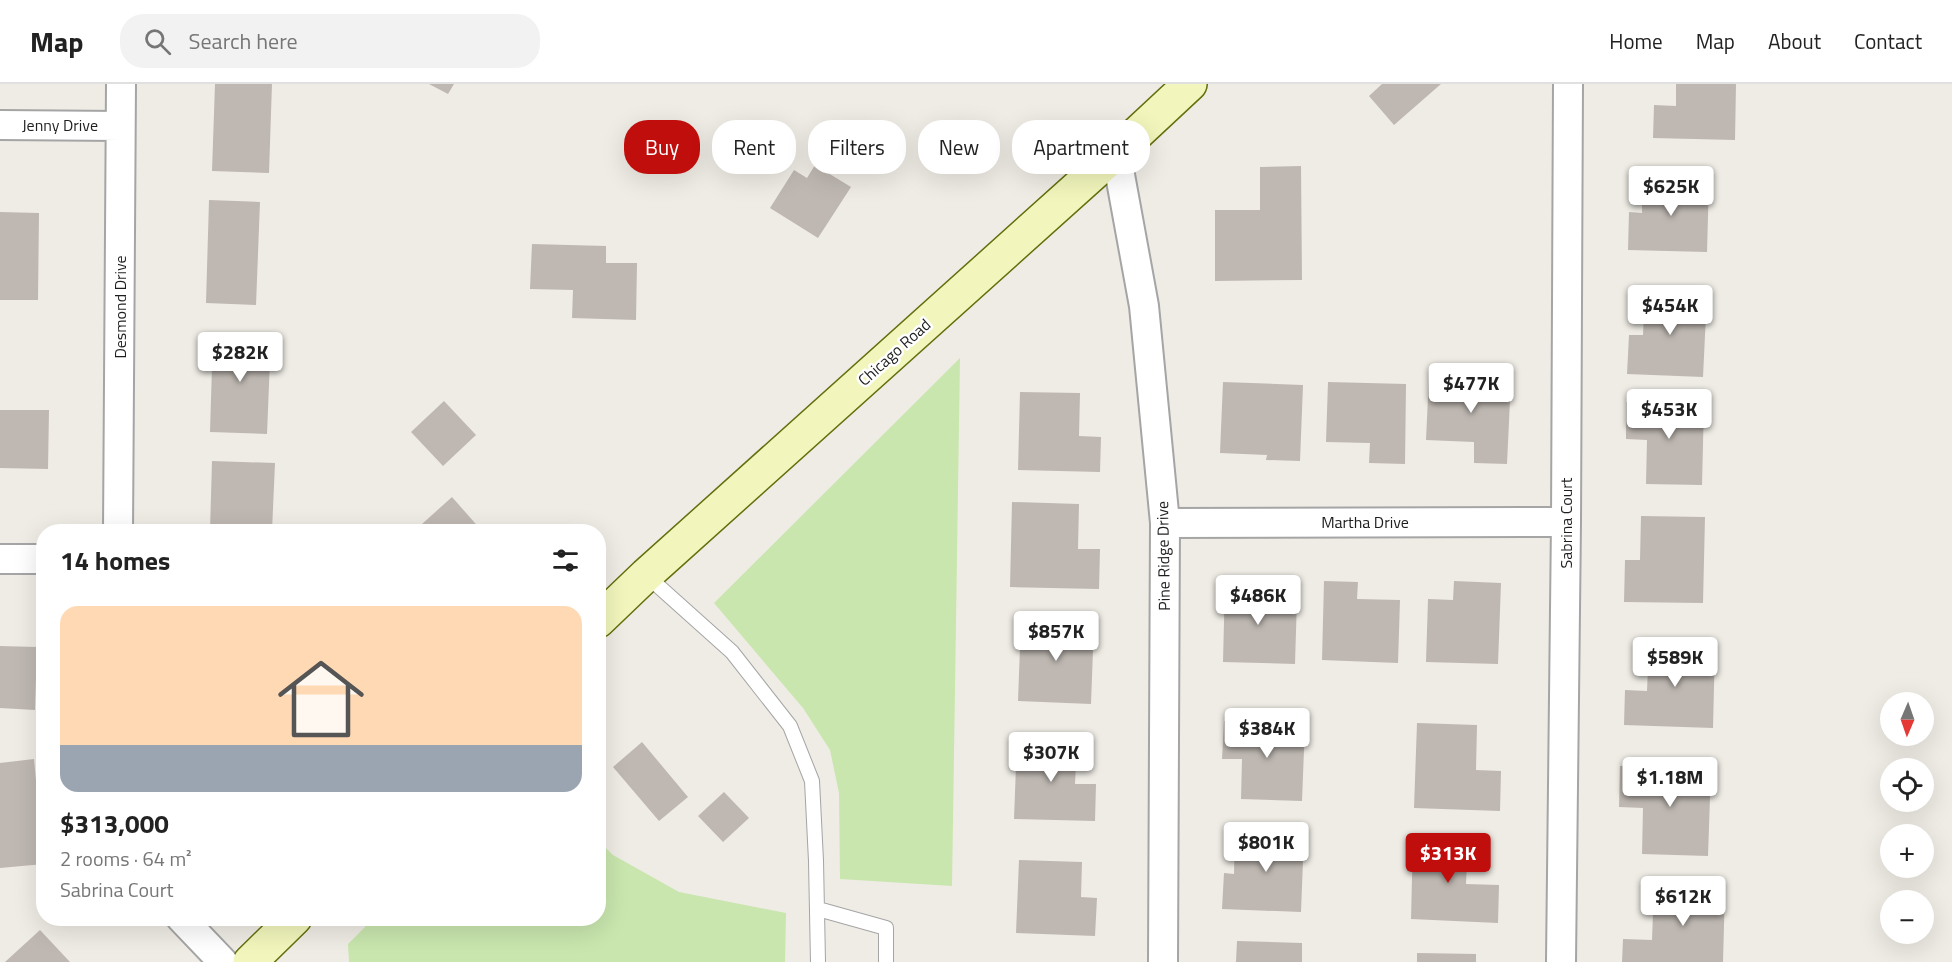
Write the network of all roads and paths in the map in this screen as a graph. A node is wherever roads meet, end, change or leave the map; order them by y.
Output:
1 (121, 84) edge
2 (1190, 84) edge
3 (1568, 84) edge
4 (1150, 121) edge
5 (0, 125) edge
6 (120, 126) junction
7 (1093, 174) edge
8 (1120, 174) edge
9 (1165, 522) junction
10 (1566, 522) junction
11 (118, 524) edge
12 (0, 559) edge
13 (36, 560) edge
14 (646, 575) junction
15 (606, 613) edge
16 (818, 909) junction
17 (189, 926) edge
18 (287, 926) edge
19 (223, 962) edge
20 (250, 962) edge
21 (818, 962) edge
22 (886, 962) edge
23 (1163, 962) edge
24 (1561, 962) edge

1 - 6 street, Desmond Drive
2 - 4 street, Chicago Road
3 - 10 street, Sabrina Court
5 - 6 street, Jenny Drive
6 - 11 street, Desmond Drive
7 - 14 street, Chicago Road
8 - 9 street, Pine Ridge Drive
9 - 10 street, Martha Drive
9 - 23 street, Pine Ridge Drive
10 - 24 street, Sabrina Court
12 - 13 street
14 - 15 street, Chicago Road
14 - 16 lane
16 - 21 lane
16 - 22 lane
17 - 19 street
18 - 20 street

